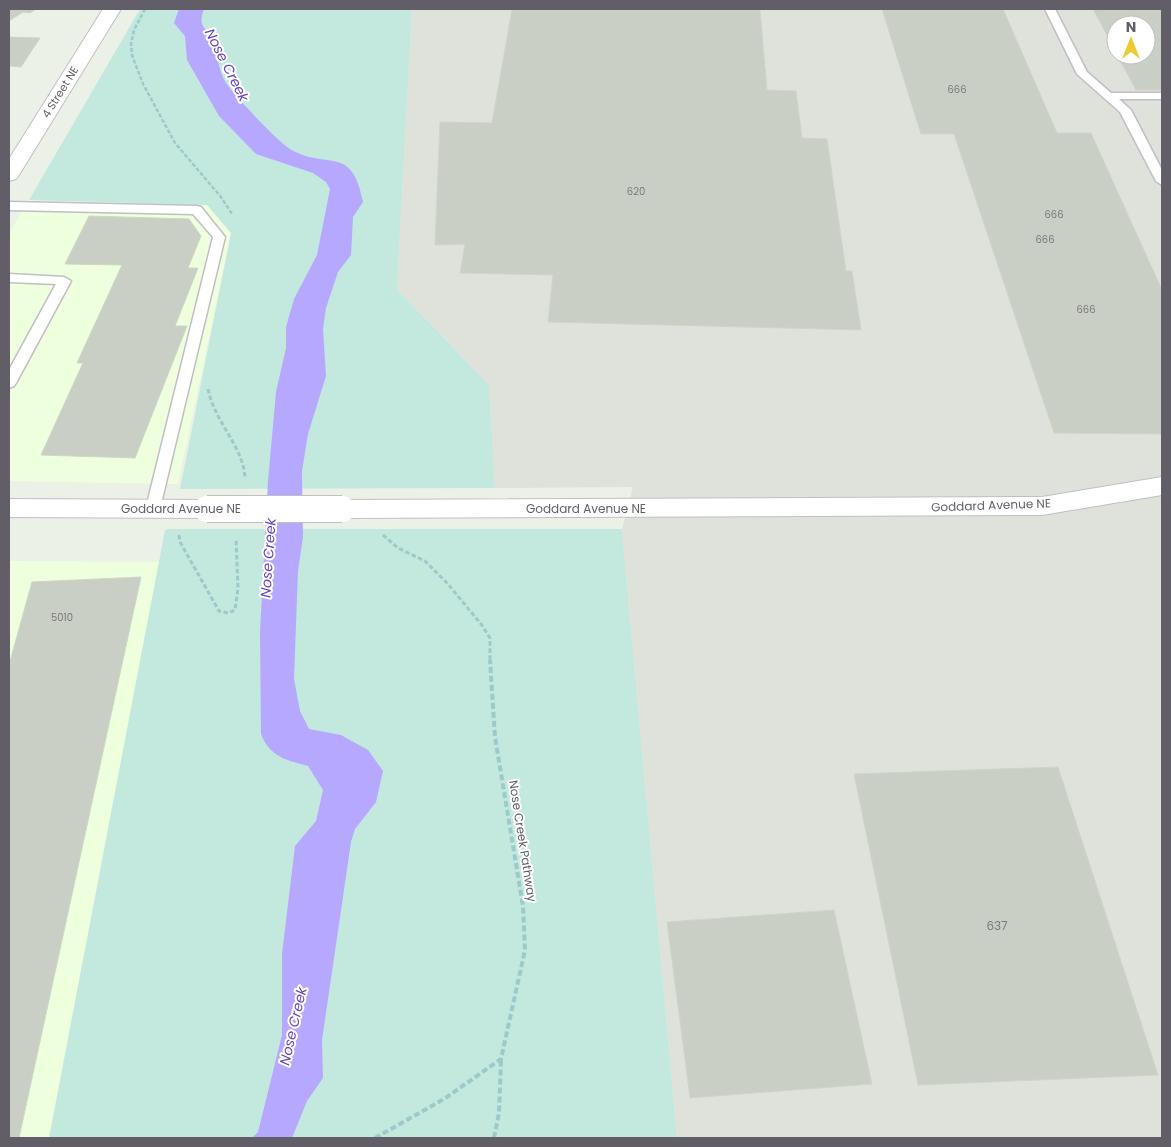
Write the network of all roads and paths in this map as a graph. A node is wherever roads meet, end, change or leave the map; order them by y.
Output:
1 (112, 9) edge
2 (1050, 9) edge
3 (1108, 96) junction
4 (1162, 96) edge
5 (9, 175) edge
6 (1162, 181) edge
7 (9, 206) edge
8 (9, 278) edge
9 (9, 383) edge
10 (1162, 486) edge
11 (9, 508) edge
12 (154, 508) junction
13 (177, 526) dead end
14 (380, 532) dead end
15 (236, 537) dead end
16 (501, 1059) junction
17 (375, 1138) edge
18 (494, 1138) edge

1 - 5 street, 4 Street NE
2 - 3 lane
3 - 4 lane
3 - 6 lane
7 - 12 lane
8 - 9 lane
10 - 12 street, Goddard Avenue NE, bridge
11 - 12 street, Goddard Avenue NE
13 - 15 path
14 - 16 path, Nose Creek Pathway
16 - 17 path
16 - 18 path, Nose Creek Pathway

